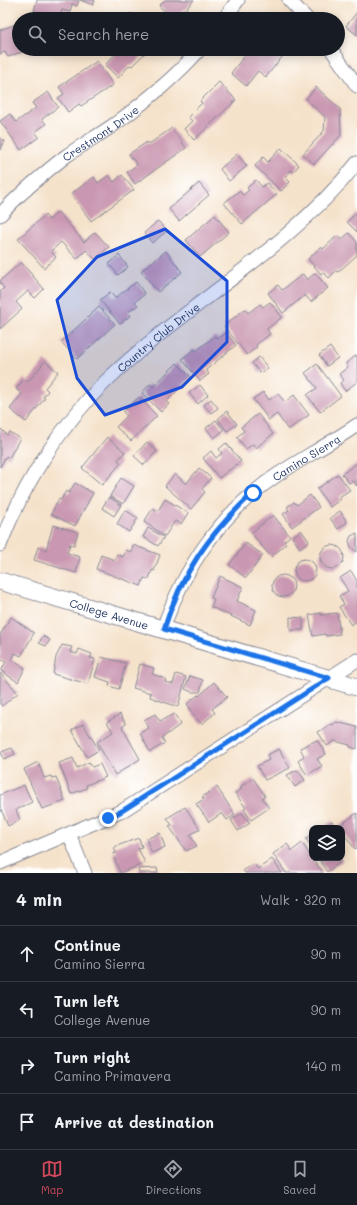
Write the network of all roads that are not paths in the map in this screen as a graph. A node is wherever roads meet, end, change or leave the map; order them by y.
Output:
1 (238, 0) edge
2 (289, 0) edge
3 (229, 12) edge
4 (300, 12) edge
5 (193, 56) edge
6 (337, 56) edge
7 (357, 86) edge
8 (357, 163) edge
9 (0, 215) edge
10 (357, 425) edge
11 (0, 545) edge
12 (0, 581) edge
13 (164, 629) junction
14 (357, 660) edge
15 (329, 678) junction
16 (357, 686) edge
17 (69, 834) junction
18 (0, 863) edge
19 (85, 873) edge

1 - 3 street
2 - 4 street
5 - 9 street, Crestmont Drive
6 - 7 street
8 - 11 street, Country Club Drive
10 - 13 street, Camino Sierra
12 - 13 street, College Avenue
13 - 15 street, College Avenue
14 - 15 street
15 - 16 street, College Avenue
15 - 17 street
17 - 18 street
17 - 19 street

